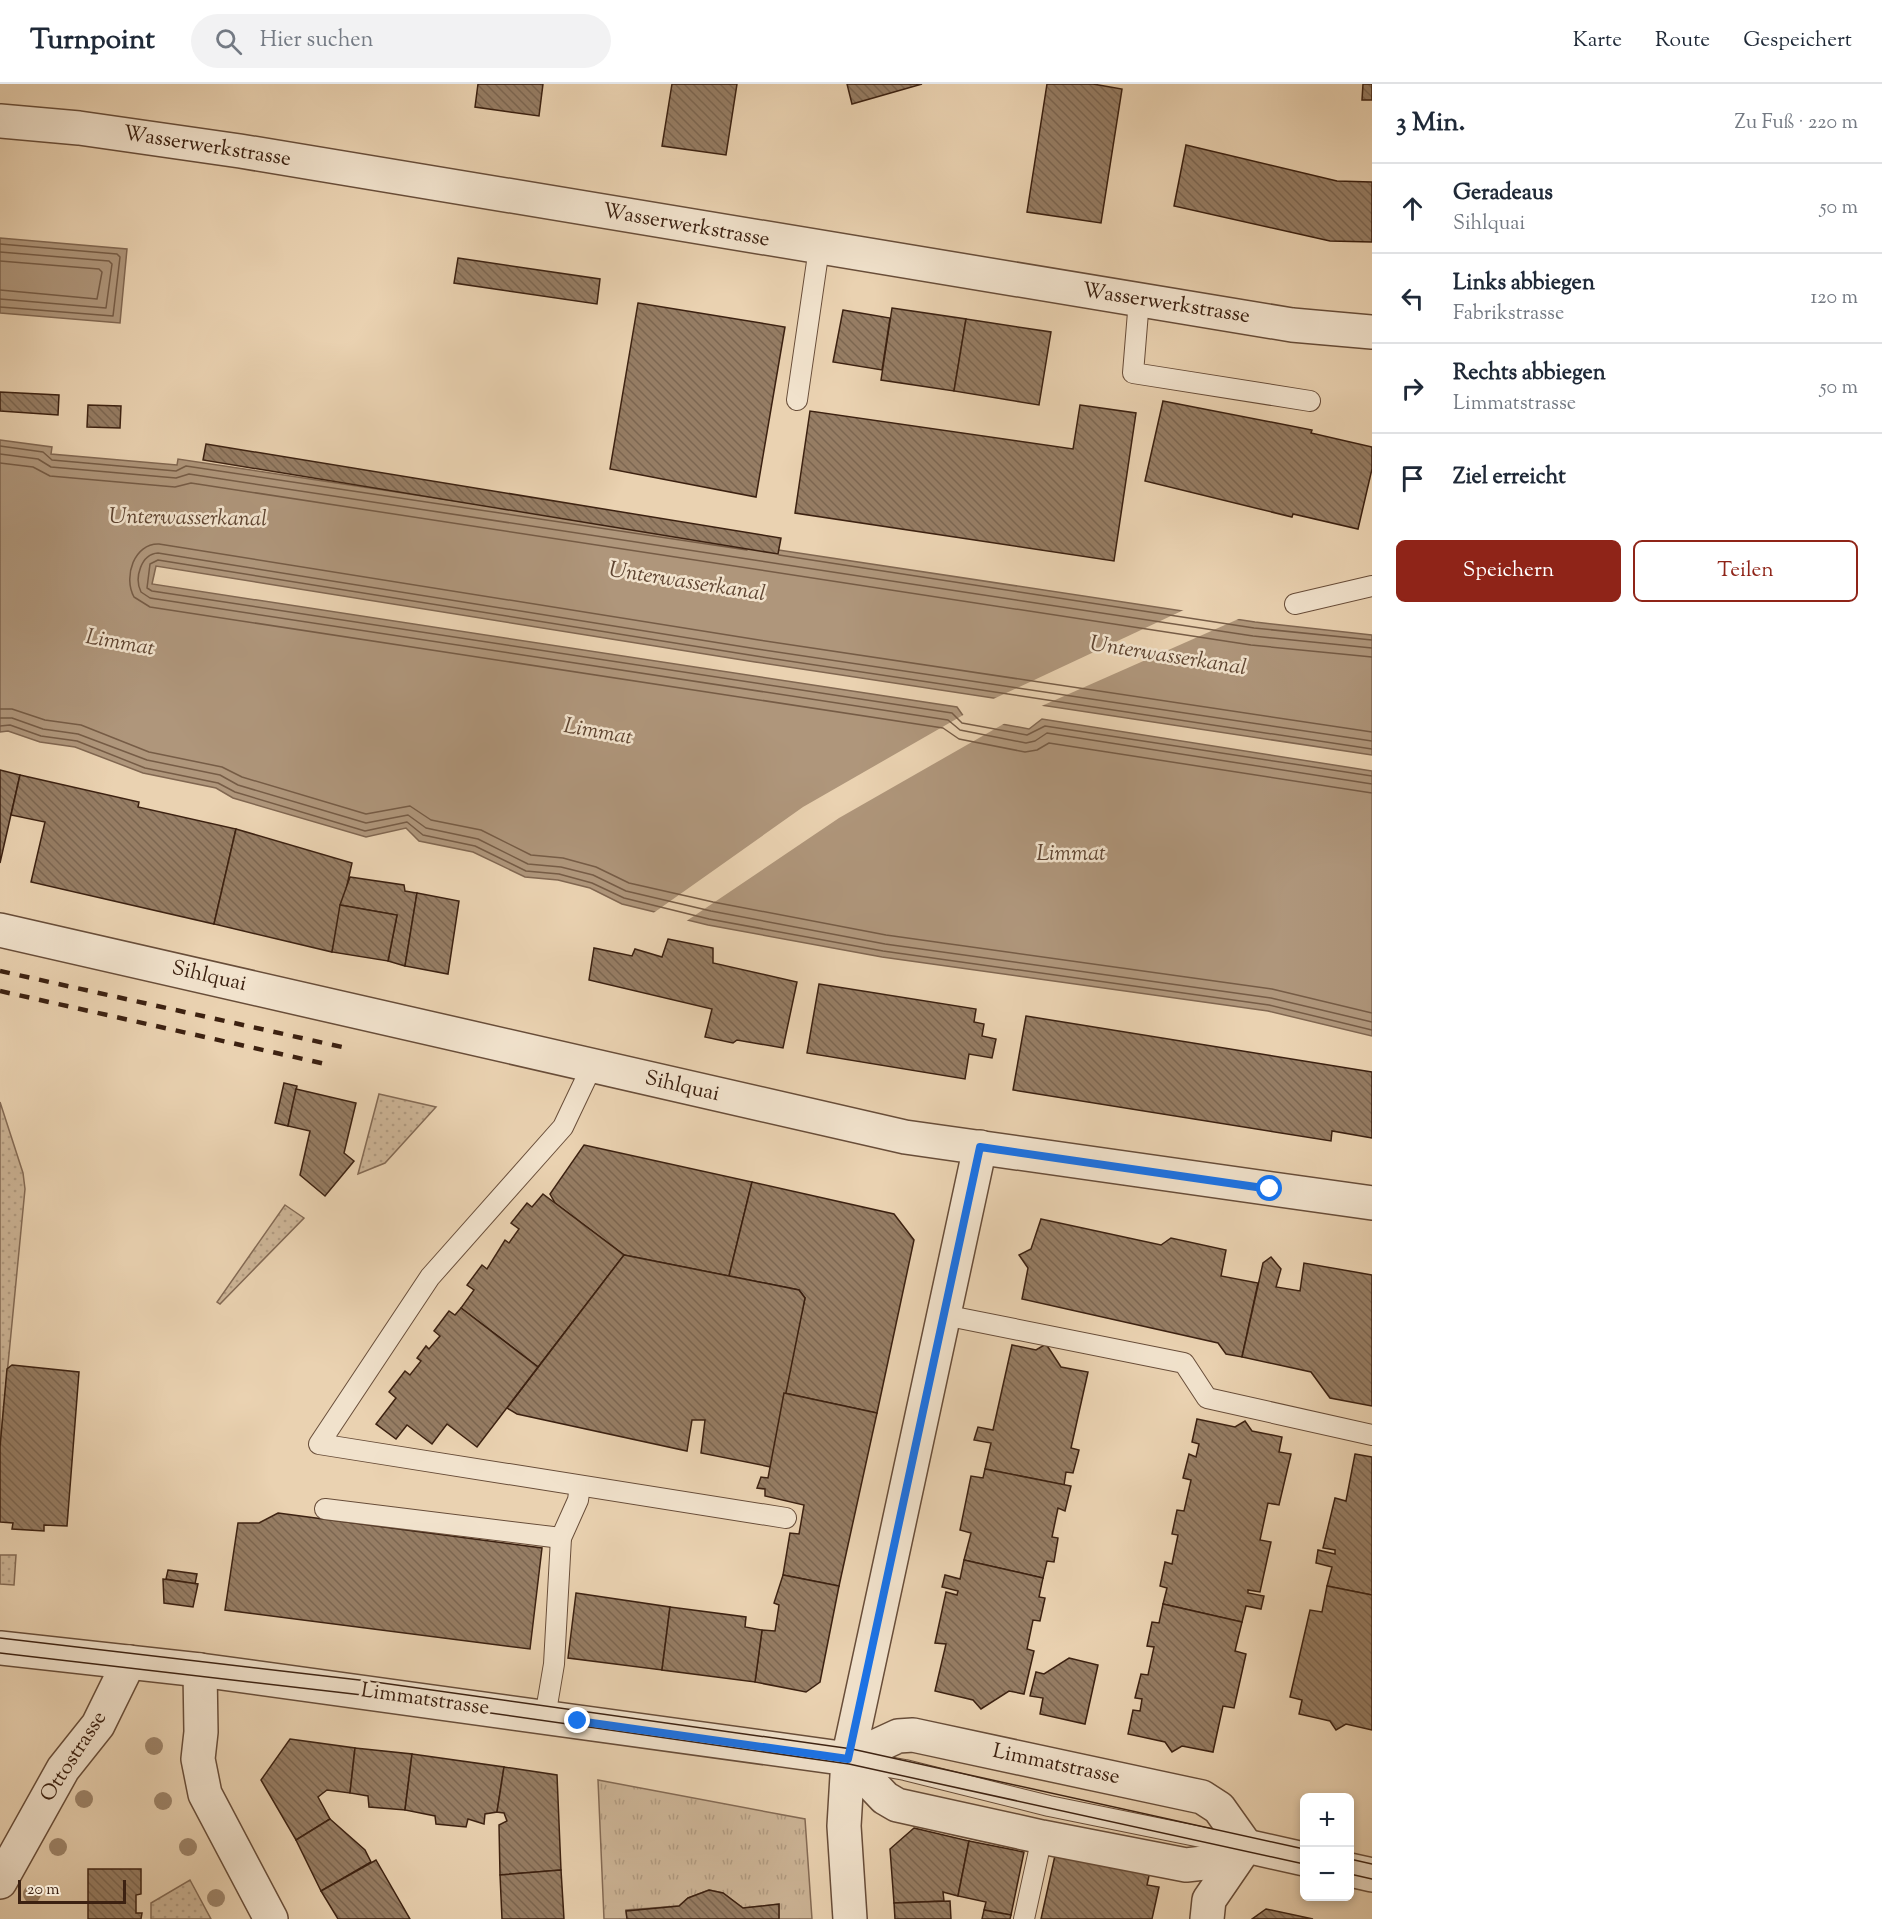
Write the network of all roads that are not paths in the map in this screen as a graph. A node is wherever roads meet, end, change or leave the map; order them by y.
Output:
1 (0, 121) edge
2 (819, 248) junction
3 (1139, 300) junction
4 (1372, 332) edge
5 (797, 400) dead end
6 (1310, 401) dead end
7 (1372, 586) edge
8 (1295, 604) dead end
9 (0, 930) edge
10 (592, 1066) junction
11 (980, 1147) junction
12 (1372, 1203) edge
13 (944, 1315) junction
14 (1372, 1435) edge
15 (580, 1486) junction
16 (325, 1509) dead end
17 (786, 1518) dead end
18 (561, 1538) junction
19 (0, 1648) edge
20 (129, 1662) junction
21 (200, 1670) junction
22 (545, 1717) junction
23 (848, 1759) junction
24 (1042, 1838) junction
25 (1246, 1846) junction
26 (1300, 1858) edge
27 (1354, 1871) edge
28 (1372, 1875) edge
29 (0, 1882) edge
30 (271, 1919) edge
31 (850, 1919) edge
32 (1024, 1919) edge
33 (1207, 1919) edge

1 - 2 street, Wasserwerkstrasse
2 - 3 street, Wasserwerkstrasse
2 - 5 lane
3 - 4 street, Wasserwerkstrasse
3 - 6 lane
7 - 8 lane
9 - 10 street, Sihlquai
10 - 11 street, Sihlquai
10 - 15 lane
11 - 12 street, Sihlquai
11 - 13 street
13 - 14 lane
13 - 23 street
15 - 17 lane
15 - 18 lane
16 - 18 lane
18 - 22 lane
19 - 20 street, Limmatstrasse
20 - 21 street, Limmatstrasse
20 - 29 street, Ottostrasse
21 - 22 street, Limmatstrasse
21 - 30 street
22 - 23 street, Limmatstrasse
23 - 24 street
23 - 25 street, Limmatstrasse
23 - 31 street
24 - 25 street
24 - 32 lane
25 - 26 street
25 - 33 street
27 - 28 street

